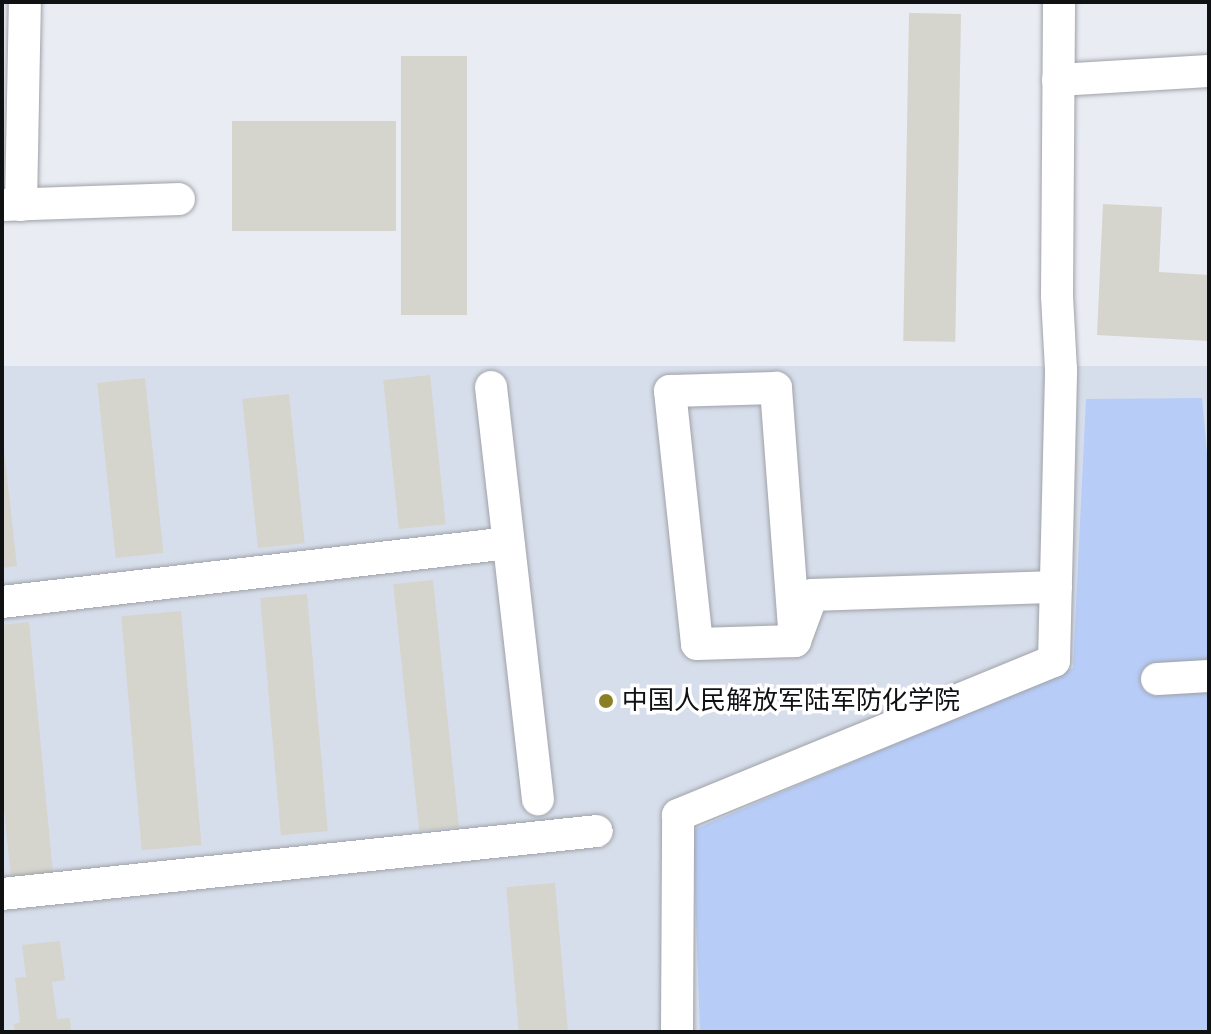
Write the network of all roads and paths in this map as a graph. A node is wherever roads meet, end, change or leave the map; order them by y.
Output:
1 (25, 2) edge
2 (1059, 2) edge
3 (1209, 71) edge
4 (1058, 80) junction
5 (179, 199) dead end
6 (11, 205) edge
7 (491, 387) dead end
8 (509, 543) junction
9 (1056, 587) junction
10 (2, 602) edge
11 (795, 641) junction
12 (1209, 676) edge
13 (1157, 679) dead end
14 (538, 799) dead end
15 (597, 831) dead end
16 (2, 894) edge
17 (677, 1032) edge

1 - 6 street
2 - 4 street
3 - 4 street
4 - 9 street
5 - 6 street
7 - 8 street
8 - 10 street
8 - 14 street
9 - 11 street
9 - 17 street
11 - 11 street
12 - 13 street
15 - 16 street

